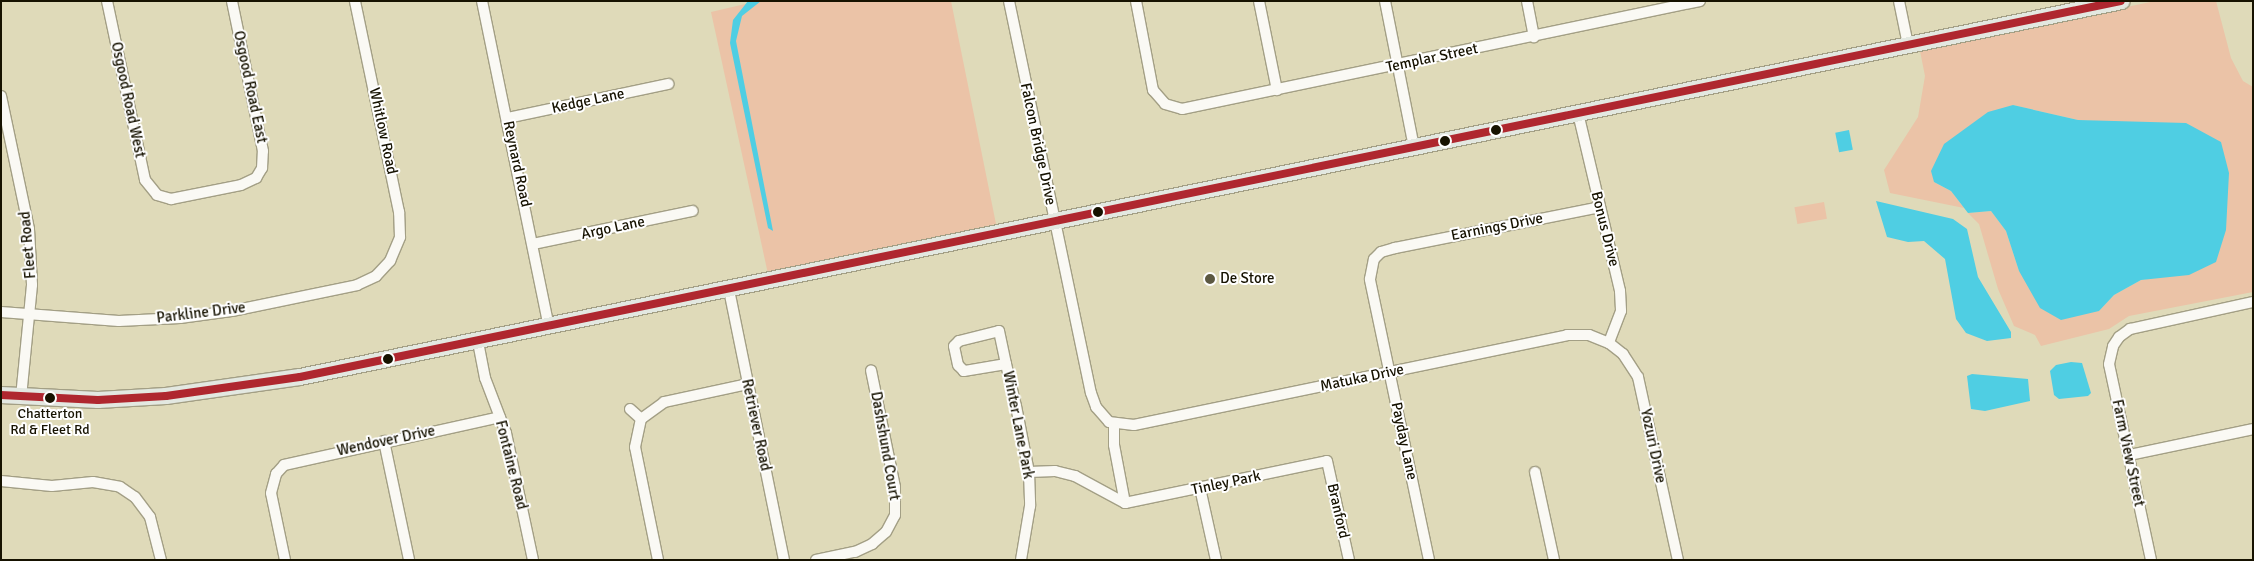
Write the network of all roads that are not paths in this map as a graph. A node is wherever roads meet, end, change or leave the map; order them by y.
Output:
1 (107, 1) edge
2 (232, 1) edge
3 (356, 1) edge
4 (482, 1) edge
5 (1009, 1) edge
6 (1136, 1) edge
7 (1259, 1) edge
8 (1385, 1) edge
9 (1527, 1) edge
10 (1700, 1) edge
11 (1899, 1) edge
12 (2116, 2) edge
13 (1661, 5) edge
14 (1534, 37) junction
15 (1908, 45) junction
16 (1398, 65) junction
17 (668, 84) dead end
18 (1277, 90) junction
19 (1, 96) edge
20 (1578, 114) junction
21 (507, 118) junction
22 (1414, 147) junction
23 (259, 173) joint
24 (1600, 207) junction
25 (693, 211) dead end
26 (1055, 222) junction
27 (533, 244) junction
28 (1395, 248) joint
29 (390, 261) joint
30 (729, 290) junction
31 (2253, 302) edge
32 (1, 312) edge
33 (29, 315) junction
34 (549, 327) junction
35 (478, 342) junction
36 (1609, 343) junction
37 (1006, 364) junction
38 (871, 370) dead end
39 (1389, 372) junction
40 (748, 384) junction
41 (1, 395) edge
42 (21, 397) junction
43 (630, 409) dead end
44 (500, 417) junction
45 (641, 419) junction
46 (1114, 425) junction
47 (2253, 429) edge
48 (384, 441) junction
49 (2129, 455) junction
50 (1326, 462) joint
51 (1029, 472) junction
52 (1535, 472) dead end
53 (1, 481) edge
54 (1200, 488) junction
55 (1125, 503) junction
56 (161, 560) edge
57 (285, 560) edge
58 (409, 560) edge
59 (533, 560) edge
60 (658, 560) edge
61 (784, 560) edge
62 (816, 560) edge
63 (1021, 560) edge
64 (1216, 560) edge
65 (1349, 560) edge
66 (1430, 560) edge
67 (1554, 560) edge
68 (1678, 560) edge
69 (2151, 560) edge

1 - 23 street, Osgood Road West
2 - 23 street, Osgood Road East
3 - 29 street, Whitlow Road
4 - 21 street, Reynard Road
5 - 26 street, Falcon Bridge Drive
6 - 18 street, Templar Street
7 - 18 street
8 - 16 street
9 - 14 street
10 - 13 street, Templar Street
11 - 15 street
12 - 15 main road
13 - 14 street, Templar Street
14 - 16 street, Templar Street
15 - 20 main road
16 - 18 street, Templar Street
16 - 22 street
17 - 21 street, Kedge Lane
19 - 33 street, Fleet Road
20 - 22 main road
20 - 24 street, Bonus Drive
21 - 27 street, Reynard Road
22 - 26 main road
24 - 28 street, Earnings Drive
24 - 36 street, Bonus Drive
25 - 27 street, Argo Lane
26 - 30 main road
26 - 46 street, Falcon Bridge Drive
27 - 34 street, Reynard Road
28 - 39 street, Payday Lane
29 - 33 street, Parkline Drive
30 - 34 main road
30 - 40 street, Retriever Road
31 - 49 street, Farm View Street
32 - 33 street, Parkline Drive
33 - 42 street, Fleet Road
34 - 35 main road
35 - 42 main road
35 - 44 street, Fontaine Road
36 - 39 street, Matuka Drive
36 - 68 street, Yozuri Drive
37 - 37 street, Winter Lane Park
37 - 51 street, Winter Lane Park
38 - 62 street, Dashshund Court
39 - 46 street, Matuka Drive
39 - 66 street, Payday Lane
40 - 45 street
40 - 61 street, Retriever Road
41 - 42 main road
43 - 45 street
44 - 48 street, Wendover Drive
44 - 59 street, Fontaine Road
45 - 60 street
46 - 55 street
47 - 49 street
48 - 57 street, Wendover Drive
48 - 58 street
49 - 69 street, Farm View Street
50 - 54 street, Tinley Park
50 - 65 street, Branford
51 - 55 street
51 - 63 street, Winter Lane Park
52 - 67 street
53 - 56 street
54 - 55 street, Tinley Park
54 - 64 street

